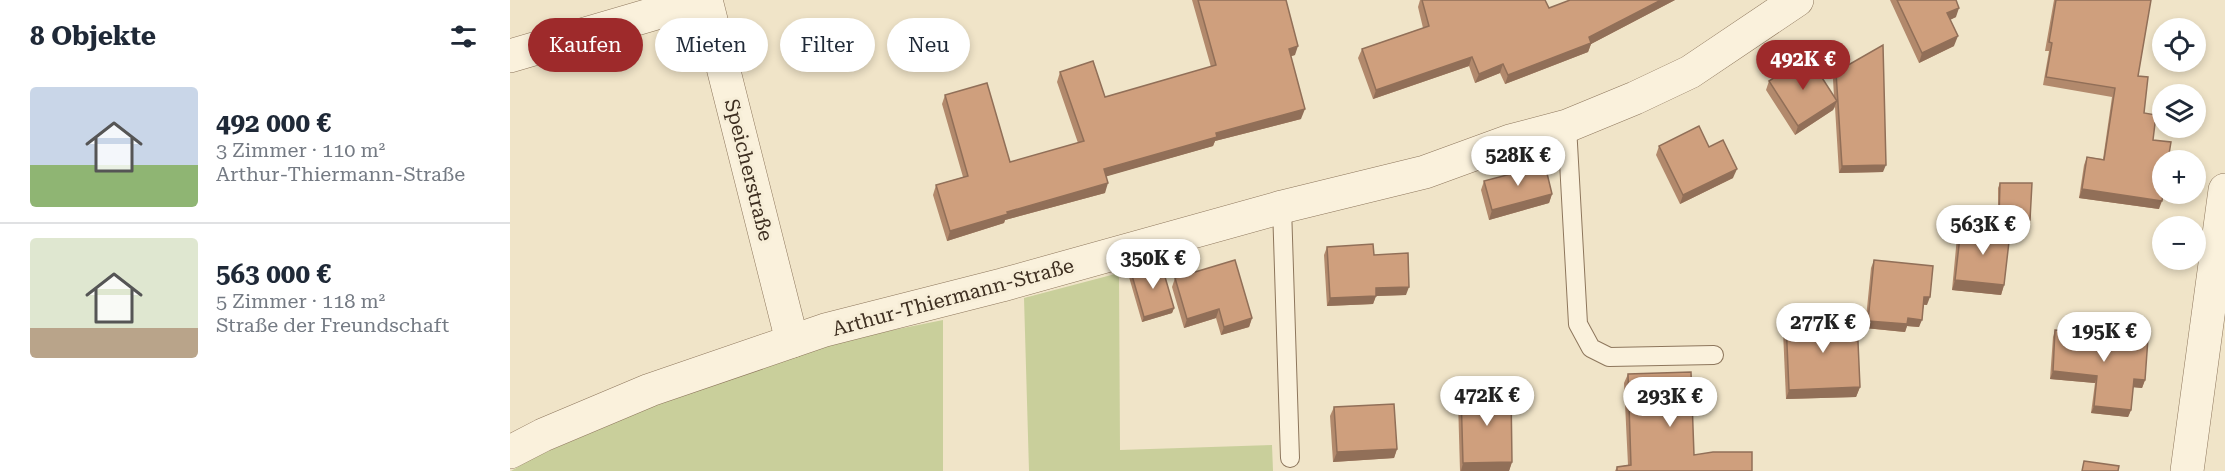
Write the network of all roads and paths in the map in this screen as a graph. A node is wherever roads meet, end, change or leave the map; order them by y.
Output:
1 (704, 0) edge
2 (1797, 0) edge
3 (510, 56) edge
4 (1567, 126) junction
5 (2225, 190) edge
6 (1282, 207) junction
7 (792, 341) junction
8 (1714, 355) dead end
9 (510, 452) edge
10 (1290, 458) dead end
11 (2187, 471) edge

1 - 3 street, Speicherstraße
1 - 7 street, Speicherstraße
2 - 4 street, Arthur-Thiermann-Straße
4 - 6 street, Arthur-Thiermann-Straße
4 - 8 lane
5 - 11 street
6 - 7 street, Arthur-Thiermann-Straße
6 - 10 lane
7 - 9 street, Arthur-Thiermann-Straße

